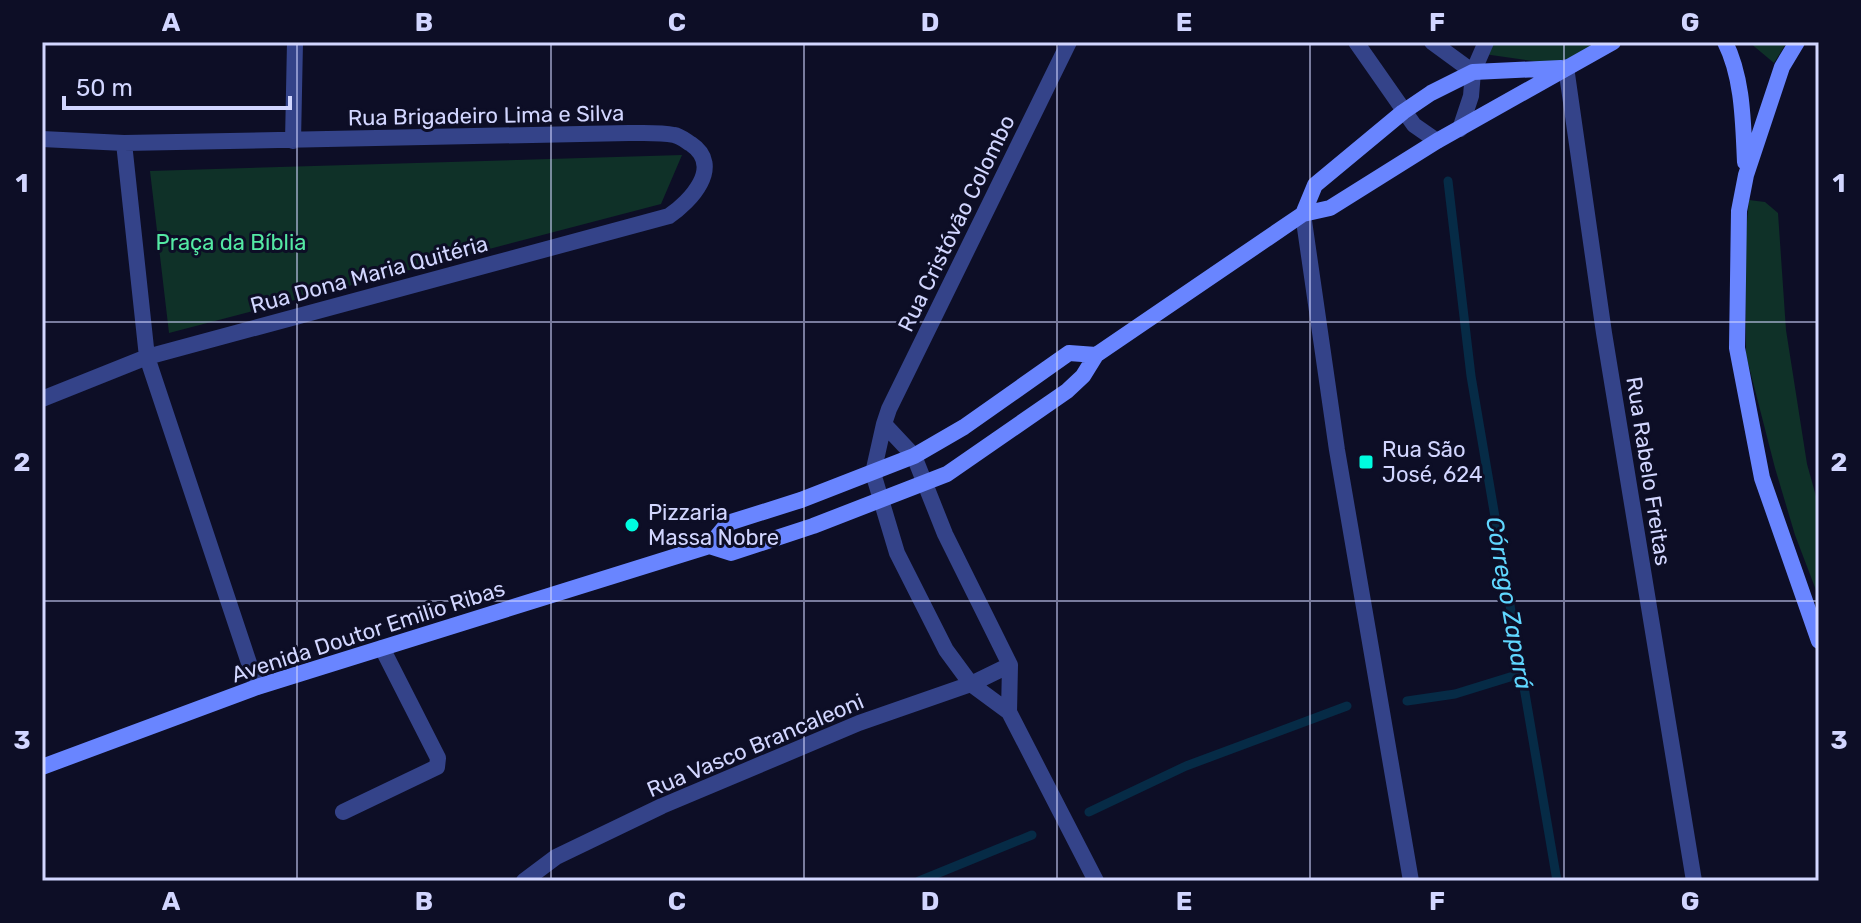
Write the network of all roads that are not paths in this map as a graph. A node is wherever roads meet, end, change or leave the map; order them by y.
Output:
1 (295, 42) edge
2 (1069, 42) edge
3 (1432, 42) edge
4 (1486, 42) edge
5 (1613, 42) edge
6 (1725, 42) edge
7 (1797, 42) edge
8 (1360, 44) edge
9 (1566, 67) junction
10 (1473, 72) junction
11 (1403, 112) junction
12 (1460, 129) junction
13 (42, 139) edge
14 (293, 141) junction
15 (1437, 141) junction
16 (124, 143) junction
17 (1746, 175) junction
18 (701, 185) joint
19 (1303, 214) junction
20 (1096, 355) junction
21 (147, 357) junction
22 (42, 399) edge
23 (884, 424) junction
24 (914, 456) junction
25 (873, 473) junction
26 (925, 483) junction
27 (881, 500) junction
28 (709, 546) junction
29 (1819, 641) edge
30 (382, 648) junction
31 (1010, 665) junction
32 (971, 684) junction
33 (257, 687) junction
34 (1009, 712) junction
35 (42, 767) edge
36 (343, 812) dead end
37 (524, 881) edge
38 (1096, 881) edge
39 (1411, 881) edge
40 (1694, 881) edge

1 - 14 street
2 - 23 street, Rua Cristóvão Colombo
3 - 10 street
4 - 10 street
5 - 9 main road, Avenida Doutor Emilio Ribas
6 - 17 main road
7 - 17 main road
8 - 11 street
9 - 10 main road, Avenida Doutor Emilio Ribas
9 - 12 main road, Avenida Doutor Emilio Ribas
9 - 40 street, Rua Rabelo Freitas
10 - 11 main road, Avenida Doutor Emilio Ribas
10 - 12 street
11 - 15 street
11 - 19 main road, Avenida Doutor Emilio Ribas
12 - 15 main road, Avenida Doutor Emilio Ribas
13 - 16 street, Rua Brigadeiro Lima e Silva
14 - 16 street, Rua Brigadeiro Lima e Silva
14 - 18 street, Rua Brigadeiro Lima e Silva
15 - 19 main road, Avenida Doutor Emilio Ribas
16 - 21 street
17 - 29 main road
18 - 21 street, Rua Dona Maria Quitéria
19 - 20 main road, Avenida Doutor Emilio Ribas
19 - 39 street
20 - 24 main road, Avenida Doutor Emilio Ribas
20 - 26 main road, Avenida Doutor Emilio Ribas
21 - 22 street, Rua Dona Maria Quitéria
21 - 33 street
23 - 24 street
23 - 25 street, Rua Cristóvão Colombo
24 - 25 main road, Avenida Doutor Emilio Ribas
24 - 26 street
25 - 27 street
25 - 28 main road, Avenida Doutor Emilio Ribas
26 - 27 main road, Avenida Doutor Emilio Ribas
26 - 31 street
27 - 28 main road, Avenida Doutor Emilio Ribas
27 - 32 street
28 - 30 main road, Avenida Doutor Emilio Ribas
30 - 33 main road, Avenida Doutor Emilio Ribas
30 - 36 street
31 - 32 street, Rua Vasco Brancaleoni
31 - 34 street
32 - 34 street
32 - 37 street, Rua Vasco Brancaleoni
33 - 35 main road, Avenida Doutor Emilio Ribas
34 - 38 street

